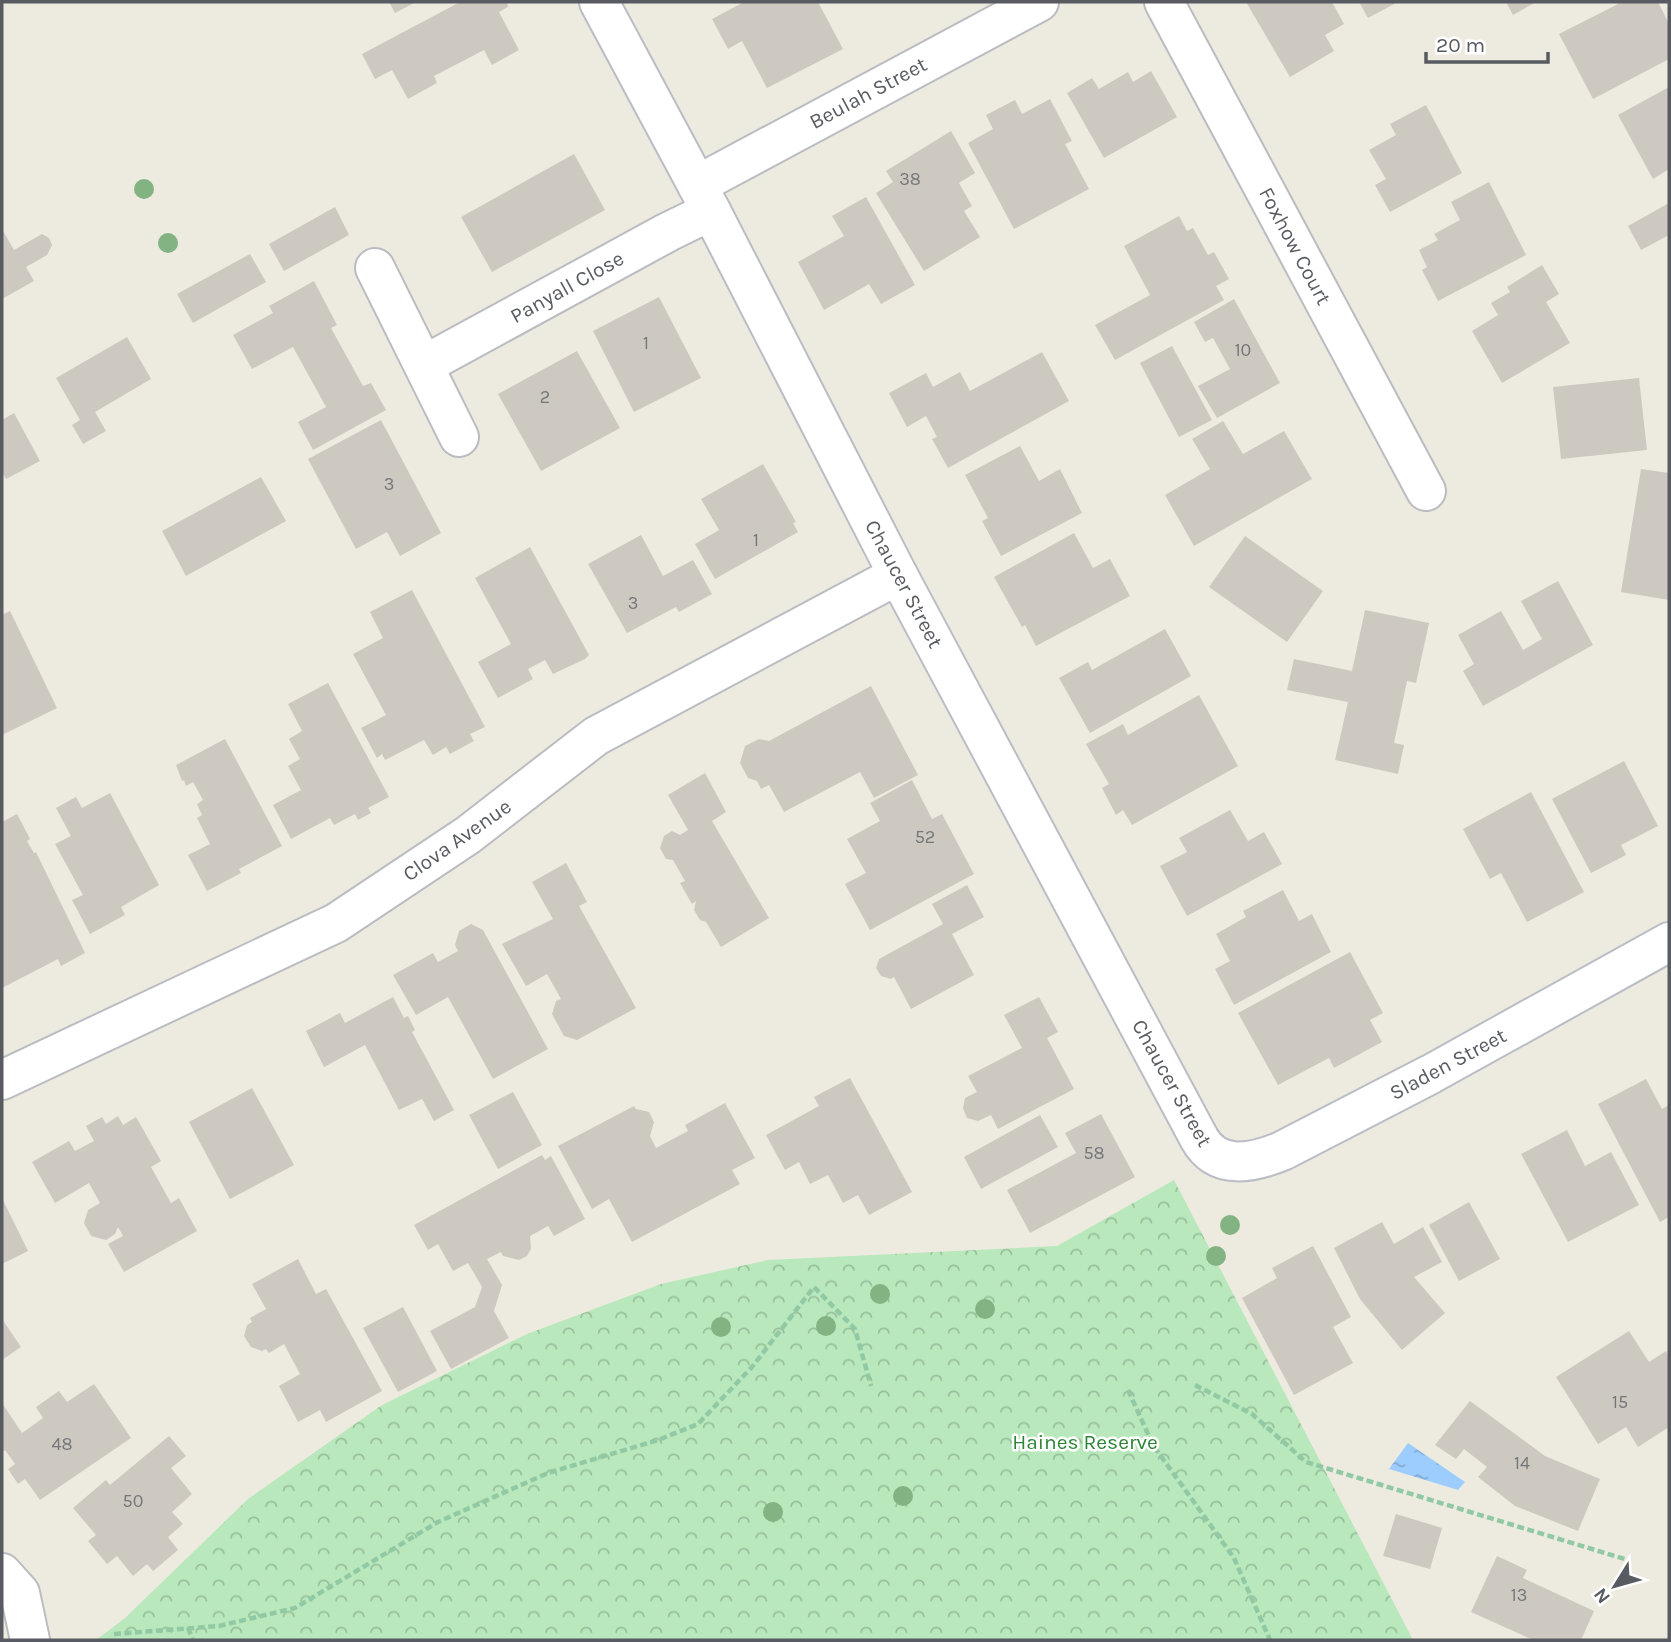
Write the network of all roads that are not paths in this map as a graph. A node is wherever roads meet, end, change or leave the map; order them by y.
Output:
1 (599, 2) edge
2 (1039, 2) edge
3 (1164, 2) edge
4 (704, 198) junction
5 (375, 268) dead end
6 (424, 365) junction
7 (459, 437) dead end
8 (1426, 491) dead end
9 (898, 575) junction
10 (1669, 942) edge
11 (2, 1080) edge
12 (1219, 1158) joint
13 (2, 1573) edge
14 (30, 1640) edge

1 - 4 street, Chaucer Street
2 - 4 street, Beulah Street
3 - 8 street, Foxhow Court
4 - 6 street, Panyall Close
4 - 9 street, Chaucer Street
5 - 6 street
6 - 7 street
9 - 11 street, Clova Avenue
9 - 12 street, Chaucer Street
10 - 12 street, Sladen Street
13 - 14 street

